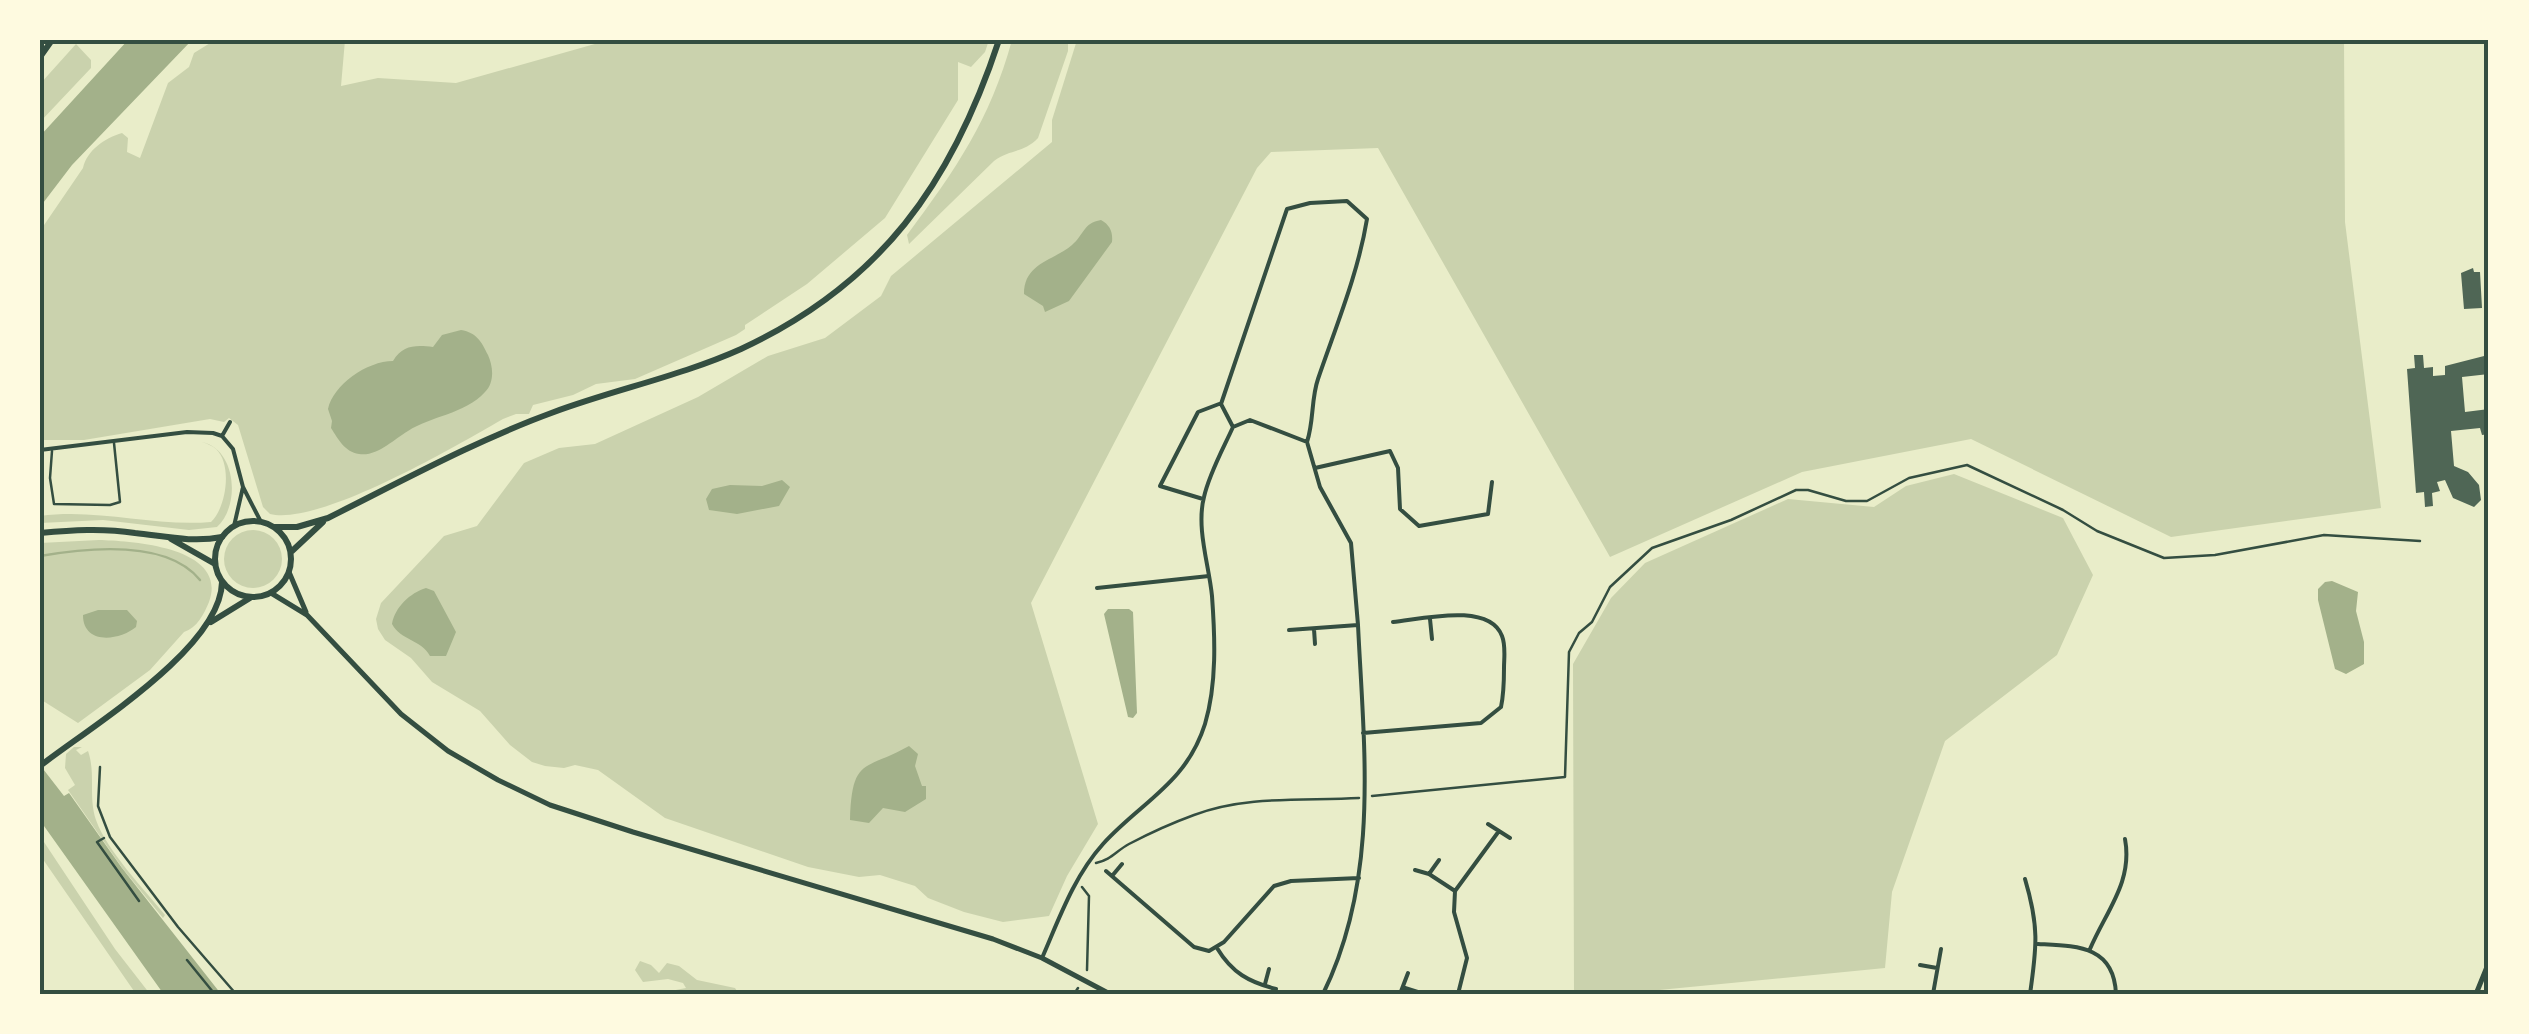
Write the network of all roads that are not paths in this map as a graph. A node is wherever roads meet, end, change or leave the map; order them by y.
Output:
1 (52, 40) edge
2 (999, 40) edge
3 (40, 56) edge
4 (1221, 403) junction
5 (230, 422) dead end
6 (1233, 427) junction
7 (222, 436) junction
8 (1307, 442) junction
9 (114, 443) junction
10 (40, 450) edge
11 (52, 450) junction
12 (1314, 468) junction
13 (1492, 482) dead end
14 (242, 487) junction
15 (1203, 499) junction
16 (328, 518) junction
17 (261, 522) junction
18 (234, 526) junction
19 (274, 527) junction
20 (40, 534) edge
21 (222, 537) junction
22 (170, 539) junction
23 (291, 552) junction
24 (215, 564) junction
25 (289, 572) junction
26 (1209, 576) junction
27 (222, 582) junction
28 (1097, 588) dead end
29 (270, 594) junction
30 (250, 598) junction
31 (307, 615) junction
32 (1430, 619) junction
33 (210, 622) junction
34 (1393, 622) dead end
35 (1358, 625) junction
36 (1314, 628) junction
37 (1289, 630) dead end
38 (1432, 639) dead end
39 (1315, 644) dead end
40 (1364, 733) junction
41 (40, 766) edge
42 (1488, 824) dead end
43 (1499, 831) junction
44 (1510, 838) dead end
45 (2125, 839) dead end
46 (1438, 860) dead end
47 (1122, 864) dead end
48 (1416, 870) dead end
49 (1106, 871) dead end
50 (1429, 874) junction
51 (1112, 876) junction
52 (1359, 878) junction
53 (2025, 879) dead end
54 (1455, 891) junction
55 (2038, 944) junction
56 (1217, 948) junction
57 (1941, 949) dead end
58 (2090, 949) junction
59 (1042, 958) junction
60 (2489, 962) edge
61 (1920, 965) dead end
62 (1937, 968) junction
63 (1269, 969) dead end
64 (1408, 973) dead end
65 (1264, 986) junction
66 (1276, 989) dead end
67 (1402, 991) edge
68 (1110, 994) edge
69 (1323, 994) edge
70 (1424, 994) edge
71 (1458, 994) edge
72 (1933, 994) edge
73 (2030, 994) edge
74 (2116, 994) edge
75 (2476, 994) edge

1 - 3 main road
2 - 16 main road
4 - 6 street
4 - 8 street
4 - 15 street
5 - 7 street
6 - 8 street
6 - 15 street
7 - 9 street
7 - 14 street
8 - 12 street
9 - 11 street
9 - 11 lane
10 - 11 street
12 - 13 street
12 - 35 street
14 - 17 street
14 - 18 street
15 - 26 street
16 - 19 main road
16 - 23 main road
17 - 18 main road
17 - 19 main road
18 - 21 main road
19 - 23 main road
20 - 22 main road
21 - 22 main road
21 - 24 main road
22 - 24 main road
23 - 25 main road
24 - 27 main road
25 - 29 main road
25 - 31 street
26 - 28 street
26 - 59 street
27 - 30 main road
27 - 33 main road
29 - 30 main road
29 - 31 street
30 - 33 main road
31 - 59 street
32 - 34 street
32 - 38 street
32 - 40 street
33 - 41 main road
35 - 36 street
35 - 40 street
36 - 37 street
36 - 39 street
40 - 52 street
42 - 43 street
43 - 44 street
43 - 54 street
45 - 58 street
46 - 50 street
47 - 51 street
48 - 50 street
49 - 51 street
50 - 54 street
51 - 56 street
52 - 56 street
52 - 69 street
53 - 55 street
54 - 71 street
55 - 58 street
55 - 73 street
56 - 65 street
57 - 62 street
58 - 74 street
59 - 68 street
60 - 75 street
61 - 62 street
62 - 72 street
63 - 65 street
64 - 67 street
65 - 66 street
67 - 70 street

